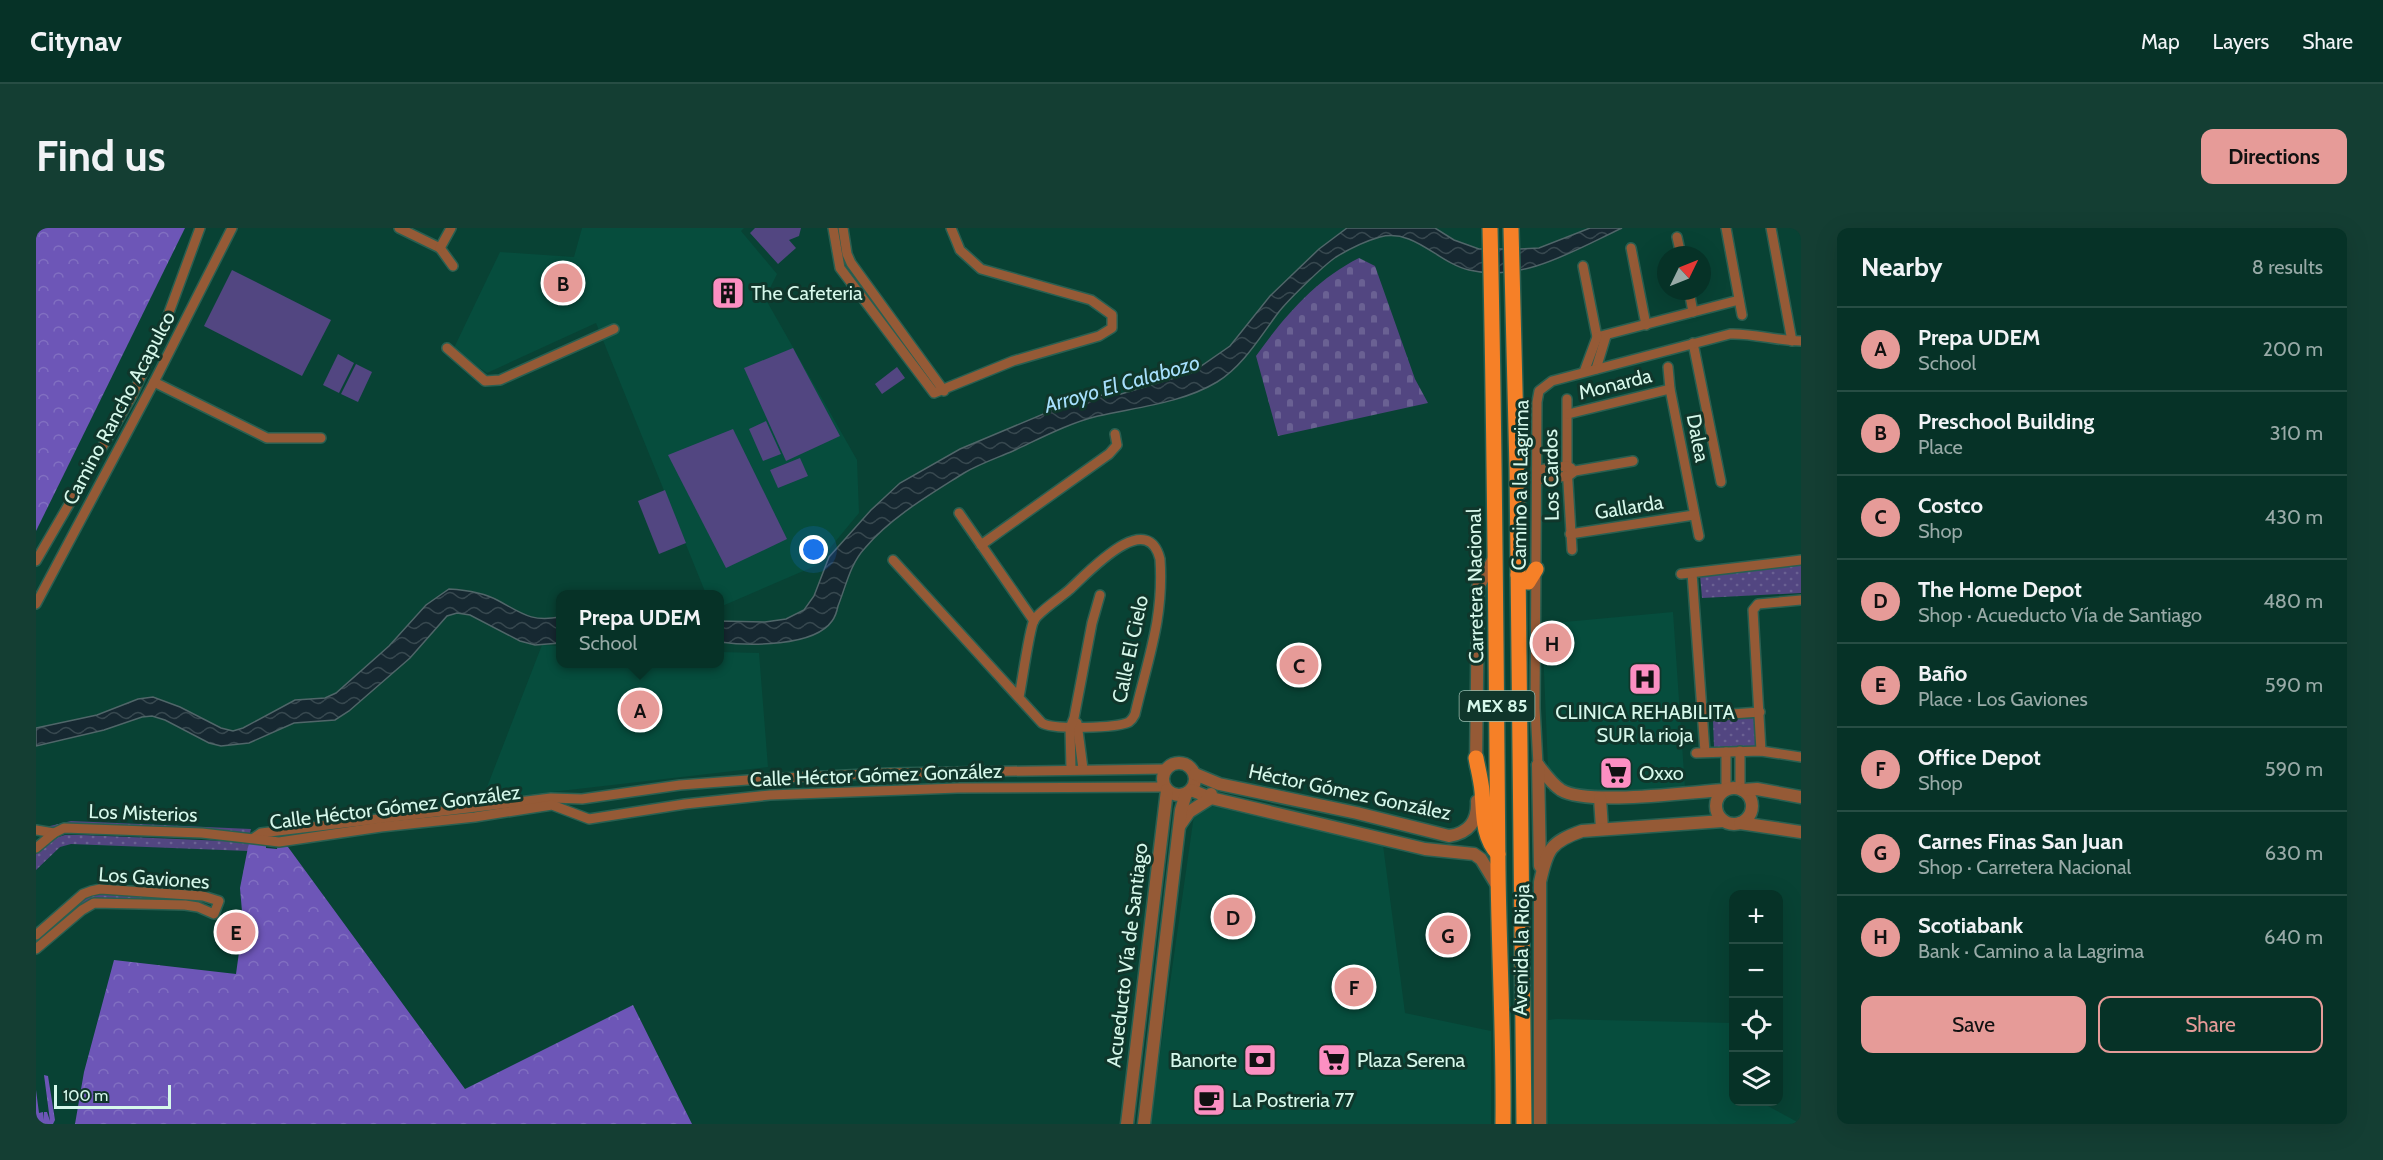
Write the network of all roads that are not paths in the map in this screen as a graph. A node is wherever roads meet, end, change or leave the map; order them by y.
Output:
1 (200, 228) edge
2 (232, 228) edge
3 (399, 228) edge
4 (451, 228) edge
5 (833, 228) edge
6 (843, 228) edge
7 (951, 228) edge
8 (1726, 228) edge
9 (1772, 228) edge
10 (1511, 233) edge
11 (1490, 235) edge
12 (1677, 237) dead end
13 (1679, 246) edge
14 (440, 248) junction
15 (1632, 248) dead end
16 (851, 263) junction
17 (453, 266) dead end
18 (1584, 266) dead end
19 (840, 268) junction
20 (1691, 300) edge
21 (1739, 300) junction
22 (1693, 312) junction
23 (1743, 315) dead end
24 (893, 321) junction
25 (1646, 325) junction
26 (885, 327) junction
27 (614, 329) dead end
28 (1601, 336) junction
29 (1797, 341) edge
30 (1693, 343) junction
31 (447, 348) dead end
32 (1668, 367) dead end
33 (1596, 369) junction
34 (1584, 372) junction
35 (154, 382) junction
36 (1670, 389) junction
37 (944, 391) junction
38 (1567, 399) dead end
39 (1569, 414) junction
40 (1115, 434) dead end
41 (321, 438) dead end
42 (1633, 461) dead end
43 (1570, 471) junction
44 (1537, 475) junction
45 (1721, 482) dead end
46 (959, 513) dead end
47 (1694, 515) junction
48 (1570, 534) junction
49 (1699, 536) dead end
50 (981, 545) junction
51 (1572, 550) dead end
52 (1495, 555) junction
53 (893, 560) dead end
54 (1801, 560) edge
55 (36, 561) edge
56 (1536, 569) junction
57 (1692, 573) junction
58 (1681, 574) dead end
59 (1518, 575) junction
60 (1100, 595) dead end
61 (1801, 600) edge
62 (36, 604) edge
63 (1034, 621) junction
64 (1019, 697) junction
65 (1760, 712) junction
66 (1703, 716) junction
67 (1074, 724) junction
68 (1076, 745) junction
69 (1740, 751) junction
70 (1761, 751) junction
71 (1726, 752) junction
72 (1801, 757) edge
73 (1476, 758) junction
74 (1539, 765) junction
75 (1071, 769) junction
76 (1083, 769) junction
77 (1165, 769) junction
78 (956, 773) junction
79 (1195, 774) junction
80 (1220, 784) junction
81 (958, 788) junction
82 (1166, 789) junction
83 (1741, 789) junction
84 (1725, 790) junction
85 (1189, 792) junction
86 (1801, 797) edge
87 (1211, 798) junction
88 (1600, 798) junction
89 (582, 799) junction
90 (551, 802) junction
91 (598, 817) junction
92 (1723, 820) junction
93 (1740, 823) junction
94 (325, 825) junction
95 (1179, 826) junction
96 (36, 830) edge
97 (1602, 830) junction
98 (1801, 832) edge
99 (54, 833) junction
100 (327, 836) junction
101 (254, 838) junction
102 (38, 843) edge
103 (1498, 854) junction
104 (1540, 882) junction
105 (1498, 888) junction
106 (36, 935) edge
107 (36, 950) edge
108 (1504, 1061) junction
109 (1126, 1124) edge
110 (1144, 1124) edge
111 (1493, 1124) edge
112 (1503, 1124) edge
113 (1524, 1124) edge
114 (1540, 1124) edge

1 - 55 street
2 - 35 street, Camino Rancho Acapulco
3 - 14 street
4 - 14 street
5 - 19 street
6 - 16 street
7 - 37 street
8 - 21 street
9 - 29 street
10 - 59 highway, MEX 85
11 - 52 highway, Carretera Nacional / MEX 85
12 - 13 street
14 - 17 street
15 - 25 street
16 - 19 street
16 - 24 street
18 - 28 street
19 - 26 street
20 - 22 street
21 - 22 street
21 - 23 street
22 - 25 street
24 - 26 street
24 - 37 street
25 - 28 street
26 - 37 street
27 - 31 street
28 - 33 street
28 - 34 street
29 - 30 street, Camino a la Lagrima
30 - 33 street, Camino a la Lagrima
30 - 45 street
32 - 36 street, Dalea
33 - 34 street, Camino a la Lagrima
34 - 44 street, Camino a la Lagrima
35 - 41 street
35 - 62 street, Camino Rancho Acapulco
36 - 39 street, Monarda
36 - 47 street, Dalea
38 - 39 street, Los Cardos
39 - 43 street, Los Cardos
40 - 50 street
42 - 43 street
43 - 44 street
43 - 48 street, Los Cardos
44 - 56 street, Camino a la Lagrima
46 - 50 street
47 - 48 street, Gallarda
47 - 49 street, Dalea
48 - 51 street, Los Cardos
50 - 63 street
52 - 73 street, Héctor Gómez González
52 - 103 highway, Carretera Nacional / MEX 85
53 - 64 street, Calle El Cielo
54 - 57 street
56 - 59 highway
56 - 74 street, Camino a la Lagrima
57 - 58 street
57 - 66 street
59 - 113 highway, MEX 85
60 - 67 street
61 - 65 street
63 - 64 street
63 - 67 street, Calle El Cielo
64 - 67 street, Calle El Cielo
65 - 66 street
65 - 70 street
66 - 71 street
67 - 68 street
68 - 75 street
68 - 76 street
69 - 70 street
69 - 71 street
69 - 83 street
70 - 72 street
71 - 84 street
73 - 80 street, Héctor Gómez González
73 - 103 highway
74 - 88 street
74 - 104 street
75 - 76 street, Calle Héctor Gómez González
75 - 78 street, Calle Héctor Gómez González
76 - 77 street, Calle Héctor Gómez González
77 - 79 street
77 - 82 street
78 - 81 street
78 - 89 street, Calle Héctor Gómez González
79 - 80 street, Héctor Gómez González
79 - 85 street
80 - 87 street
81 - 82 street, Calle Héctor Gómez González
81 - 91 street, Calle Héctor Gómez González
82 - 85 street
82 - 109 street, Acueducto Vía de Santiago
83 - 84 street
83 - 86 street
83 - 93 street
84 - 88 street
84 - 92 street
85 - 87 street, Héctor Gómez González
85 - 95 street, Acueducto Vía de Santiago
87 - 95 street
87 - 105 street, Héctor Gómez González
88 - 97 street
89 - 90 street, Calle Héctor Gómez González
89 - 91 street
90 - 91 street, Calle Héctor Gómez González
90 - 94 street, Calle Héctor Gómez González
90 - 100 street, Calle Héctor Gómez González
92 - 93 street
92 - 97 street, Avenida la Rioja
93 - 98 street
94 - 100 street
94 - 101 street, Calle Héctor Gómez González
95 - 110 street, Acueducto Vía de Santiago
96 - 99 street
97 - 104 street, Avenida la Rioja
99 - 101 street, Los Misterios
99 - 102 street, Los Misterios
100 - 101 street, Calle Héctor Gómez González
103 - 105 highway, Carretera Nacional / MEX 85
104 - 114 street, Avenida la Rioja
105 - 108 highway, Carretera Nacional / MEX 85
106 - 107 street, Los Gaviones
108 - 111 highway
108 - 112 highway, Carretera Nacional / MEX 85

